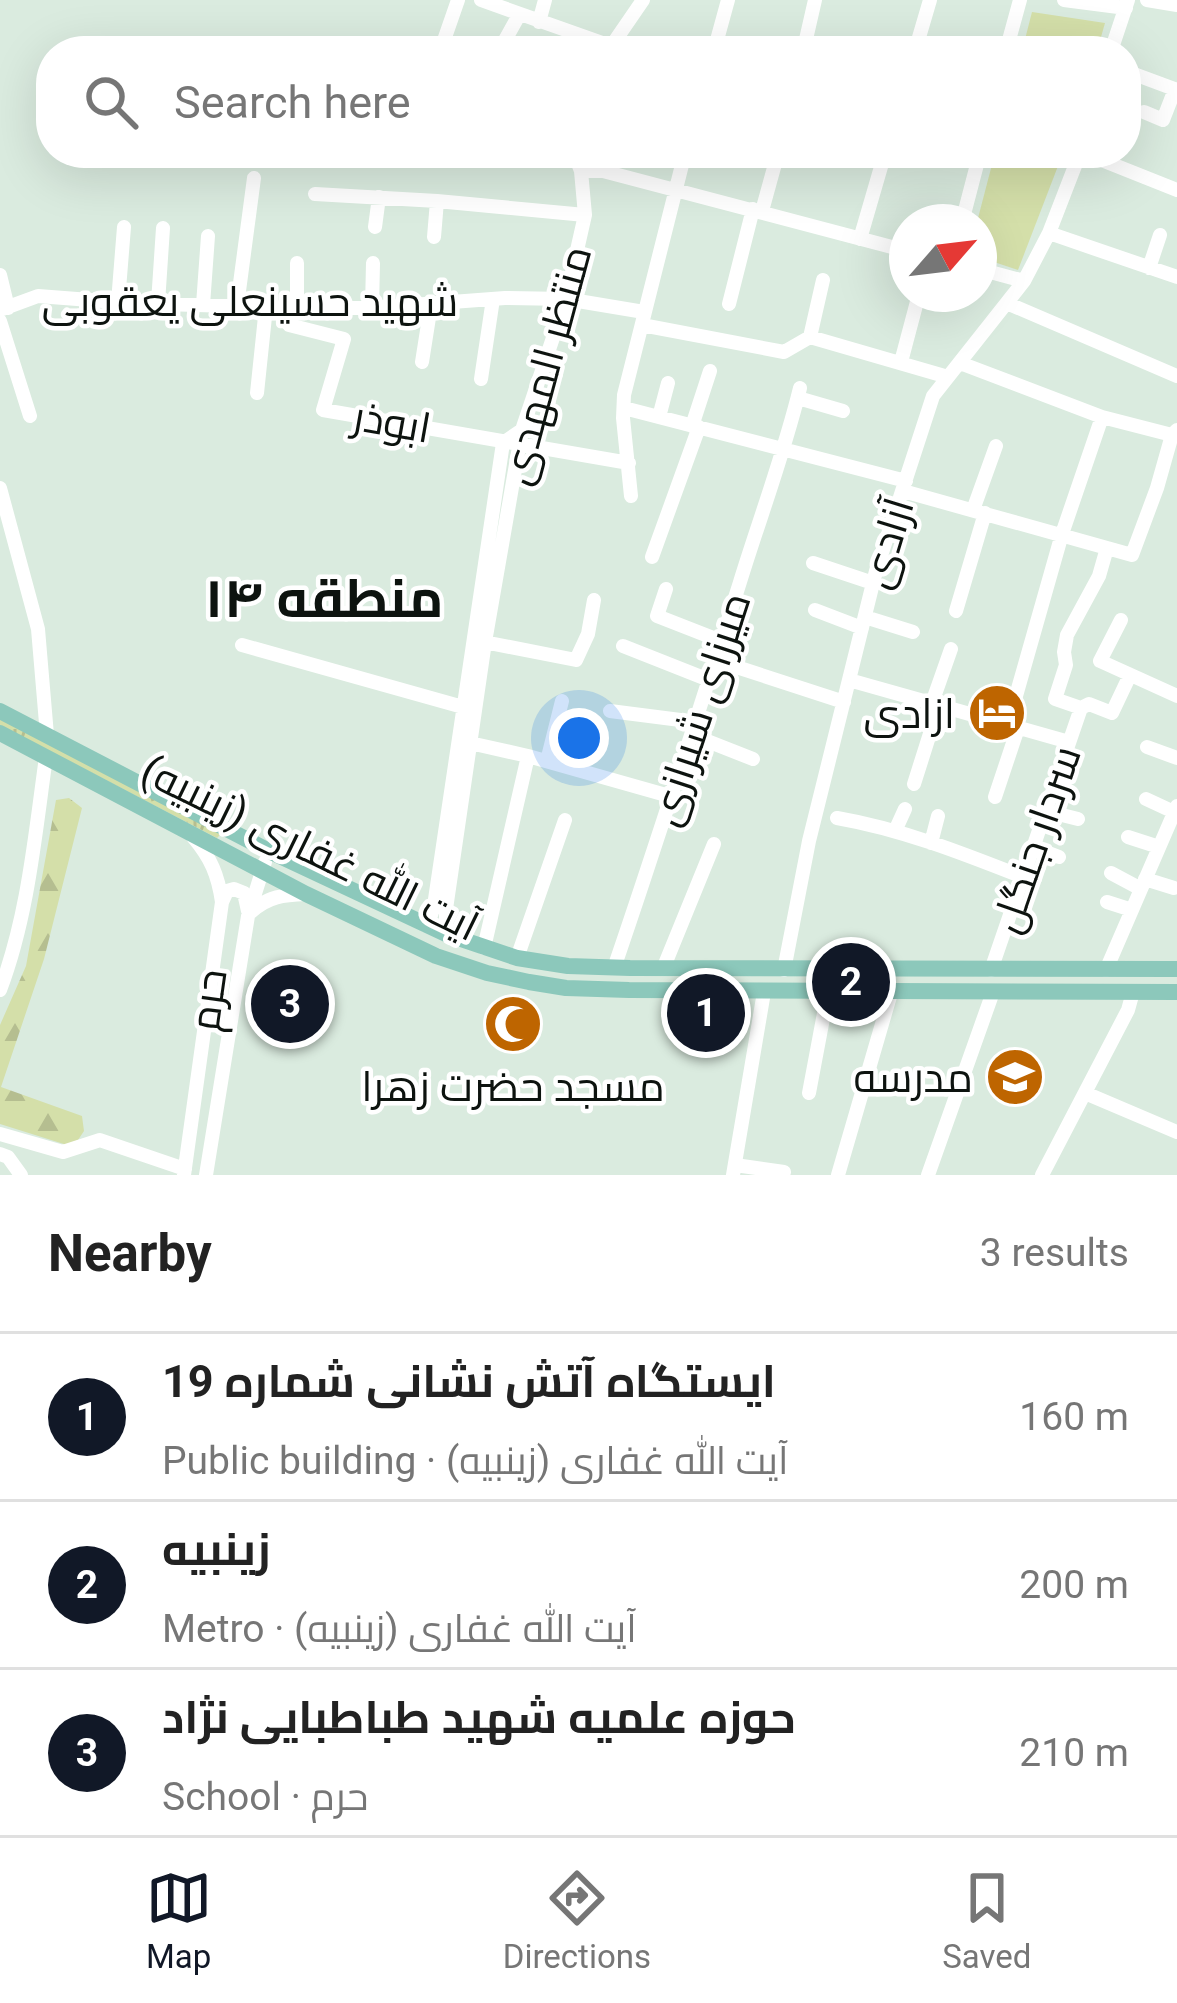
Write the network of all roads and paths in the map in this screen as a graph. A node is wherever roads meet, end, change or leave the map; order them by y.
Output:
1 (458, 0) edge
2 (481, 0) edge
3 (545, 0) edge
4 (643, 0) edge
5 (728, 0) edge
6 (814, 0) edge
7 (930, 0) edge
8 (1020, 0) edge
9 (1147, 0) edge
10 (1073, 1) edge
11 (1127, 4) edge
12 (1177, 5) edge
13 (519, 15) junction
14 (539, 22) junction
15 (445, 36) edge
16 (507, 36) edge
17 (575, 36) edge
18 (618, 36) edge
19 (717, 36) edge
20 (806, 36) edge
21 (919, 36) edge
22 (1010, 36) edge
23 (1116, 36) edge
24 (1141, 77) edge
25 (1176, 90) edge
26 (1144, 112) dead end
27 (1144, 159) dead end
28 (580, 168) edge
29 (604, 168) edge
30 (682, 168) edge
31 (772, 168) edge
32 (881, 168) edge
33 (976, 168) edge
34 (1076, 168) edge
35 (1121, 168) edge
36 (581, 171) junction
37 (603, 171) junction
38 (1139, 175) junction
39 (254, 178) dead end
40 (675, 190) junction
41 (1177, 190) edge
42 (315, 194) dead end
43 (379, 197) junction
44 (437, 200) junction
45 (967, 204) edge
46 (757, 210) junction
47 (585, 215) junction
48 (124, 227) dead end
49 (375, 227) dead end
50 (163, 228) dead end
51 (1049, 233) junction
52 (1160, 235) dead end
53 (208, 236) dead end
54 (434, 236) dead end
55 (860, 239) junction
56 (889, 246) edge
57 (297, 263) dead end
58 (373, 263) dead end
59 (1149, 268) junction
60 (0, 274) edge
61 (997, 274) edge
62 (1177, 277) edge
63 (824, 280) dead end
64 (1024, 281) junction
65 (493, 299) junction
66 (566, 299) junction
67 (118, 302) junction
68 (158, 304) junction
69 (729, 304) dead end
70 (1009, 304) junction
71 (202, 305) junction
72 (431, 305) junction
73 (237, 306) junction
74 (266, 307) junction
75 (297, 308) junction
76 (372, 308) junction
77 (914, 312) edge
78 (3, 313) edge
79 (643, 319) junction
80 (289, 325) dead end
81 (810, 337) junction
82 (422, 362) dead end
83 (901, 362) junction
84 (960, 363) junction
85 (710, 371) dead end
86 (1177, 376) edge
87 (949, 377) junction
88 (481, 379) dead end
89 (668, 383) dead end
90 (257, 393) dead end
91 (623, 408) junction
92 (843, 411) dead end
93 (30, 416) dead end
94 (659, 417) junction
95 (1102, 417) junction
96 (696, 426) junction
97 (1174, 433) edge
98 (515, 439) junction
99 (996, 446) dead end
100 (785, 449) junction
101 (629, 463) junction
102 (905, 486) junction
103 (0, 488) edge
104 (631, 496) dead end
105 (979, 512) junction
106 (1061, 534) junction
107 (8, 546) edge
108 (1107, 548) junction
109 (652, 557) dead end
110 (813, 563) dead end
111 (873, 583) junction
112 (666, 589) dead end
113 (594, 600) dead end
114 (815, 610) dead end
115 (956, 611) dead end
116 (1121, 620) dead end
117 (864, 623) junction
118 (913, 632) dead end
119 (722, 640) junction
120 (479, 641) junction
121 (242, 645) dead end
122 (623, 646) dead end
123 (951, 649) dead end
124 (715, 660) junction
125 (1130, 674) junction
126 (709, 680) junction
127 (849, 680) junction
128 (1177, 696) edge
129 (562, 701) dead end
130 (844, 702) junction
131 (936, 704) junction
132 (1082, 708) junction
133 (469, 709) junction
134 (0, 711) edge
135 (610, 711) dead end
136 (1013, 726) junction
137 (694, 729) junction
138 (0, 733) edge
139 (47, 735) junction
140 (470, 742) junction
141 (1069, 742) junction
142 (1147, 747) dead end
143 (528, 756) junction
144 (46, 757) junction
145 (1177, 758) edge
146 (753, 759) dead end
147 (548, 761) junction
148 (914, 784) dead end
149 (673, 796) junction
150 (995, 797) dead end
151 (1146, 799) dead end
152 (905, 808) dead end
153 (1176, 809) edge
154 (1046, 811) junction
155 (938, 816) dead end
156 (836, 818) dead end
157 (1078, 819) dead end
158 (566, 820) dead end
159 (896, 831) junction
160 (190, 833) junction
161 (1128, 837) dead end
162 (931, 843) junction
163 (714, 844) dead end
164 (1166, 844) edge
165 (1033, 847) junction
166 (269, 850) junction
167 (1059, 857) dead end
168 (261, 871) junction
169 (1111, 873) dead end
170 (1023, 877) junction
171 (1143, 884) junction
172 (1174, 888) dead end
173 (306, 894) junction
174 (222, 902) junction
175 (1107, 902) dead end
176 (440, 908) junction
177 (1132, 910) junction
178 (248, 916) junction
179 (424, 925) junction
180 (446, 934) junction
181 (484, 948) junction
182 (517, 958) junction
183 (614, 968) junction
184 (663, 969) junction
185 (1177, 969) edge
186 (784, 970) junction
187 (878, 970) junction
188 (918, 970) junction
189 (991, 970) junction
190 (1106, 970) junction
191 (0, 990) edge
192 (764, 992) junction
193 (828, 992) junction
194 (919, 992) junction
195 (993, 992) junction
196 (1133, 992) junction
197 (1177, 992) edge
198 (884, 993) junction
199 (809, 1093) dead end
200 (1084, 1094) junction
201 (1177, 1132) edge
202 (0, 1134) edge
203 (0, 1154) edge
204 (734, 1170) edge
205 (184, 1172) edge
206 (784, 1172) dead end
207 (21, 1175) edge
208 (206, 1175) edge
209 (838, 1175) edge
210 (928, 1175) edge
211 (1042, 1175) edge

1 - 15 street
2 - 13 street
3 - 14 street
4 - 18 street
5 - 19 street
6 - 20 street
7 - 21 street
8 - 22 street
9 - 12 street
10 - 11 street
11 - 23 street
13 - 14 street
13 - 16 street
14 - 17 street
24 - 25 street
25 - 26 street
27 - 38 street
28 - 36 street, منتظر المهدی
29 - 37 street
30 - 40 street
31 - 46 street
32 - 55 street
33 - 45 street
34 - 51 street, آزادی
35 - 38 street
36 - 37 street
36 - 47 street, منتظر المهدی
37 - 40 street
38 - 41 street
39 - 73 street
40 - 46 street
40 - 79 street
42 - 43 street
43 - 44 street
43 - 49 street
44 - 47 street
44 - 54 street
46 - 55 street
46 - 69 street
47 - 66 street, منتظر المهدی
48 - 67 street
50 - 68 street
51 - 59 street
51 - 64 street, آزادی
52 - 59 street
53 - 71 street
55 - 56 street
57 - 75 street
58 - 76 street
59 - 62 street
60 - 78 street
61 - 64 street
63 - 81 street
64 - 70 street, آزادی
65 - 66 street, شهید حسینعلی یعقوبی
65 - 72 street, شهید حسینعلی یعقوبی
65 - 88 street
66 - 79 street, شهید حسینعلی یعقوبی
66 - 98 street, منتظر المهدی
67 - 68 street, شهید حسینعلی یعقوبی
67 - 78 street, شهید حسینعلی یعقوبی
68 - 71 street, شهید حسینعلی یعقوبی
70 - 84 street, آزادی
70 - 86 street
71 - 73 street, شهید حسینعلی یعقوبی
72 - 76 street, شهید حسینعلی یعقوبی
72 - 82 street
73 - 74 street, شهید حسینعلی یعقوبی
74 - 75 street, شهید حسینعلی یعقوبی
74 - 90 street
75 - 76 street, شهید حسینعلی یعقوبی
77 - 83 street
78 - 93 street
79 - 81 street, شهید حسینعلی یعقوبی
79 - 91 street
80 - 98 street, ابوذر
81 - 83 street
83 - 87 street
84 - 87 street, آزادی
84 - 95 street
85 - 96 street
87 - 102 street, آزادی
89 - 94 street
91 - 94 street
91 - 101 street
92 - 100 street, میرزای شیرازی
94 - 96 street
95 - 97 street
95 - 106 street
96 - 100 street
96 - 109 street
97 - 108 street
98 - 101 street
98 - 120 street, منتظر المهدی
99 - 105 street
100 - 102 street
100 - 119 street, میرزای شیرازی
101 - 104 street
102 - 105 street
102 - 111 street, آزادی
103 - 107 street
105 - 106 street
105 - 115 street
106 - 108 street
106 - 136 street
107 - 139 street
108 - 132 street
110 - 111 street
111 - 117 street, آزادی
112 - 119 street
113 - 120 street
114 - 117 street
116 - 125 street
117 - 118 street
117 - 127 street, آزادی
119 - 124 street, میرزای شیرازی
120 - 133 street, منتظر المهدی
121 - 133 street
122 - 126 street
123 - 131 street
124 - 126 street, میرزای شیرازی
124 - 130 street
125 - 128 street
125 - 132 street
126 - 137 street, میرزای شیرازی
127 - 130 street, آزادی
127 - 131 street
129 - 147 street
130 - 186 street, آزادی
131 - 136 street
131 - 148 street
132 - 141 street, سردار جنگل
133 - 140 street, منتظر المهدی
133 - 176 street
134 - 139 main road, آیت الله غفاری (زینبیه)
135 - 137 street
136 - 141 street
136 - 150 street
137 - 146 street
137 - 149 street, میرزای شیرازی
138 - 144 main road, آیت الله غفاری (زینبیه)
139 - 166 main road, آیت الله غفاری (زینبیه)
140 - 143 street
140 - 176 street, منتظر المهدی
141 - 154 street, سردار جنگل
142 - 145 street
143 - 147 street
143 - 181 street
144 - 160 main road, آیت الله غفاری (زینبیه)
144 - 191 street
147 - 149 street
149 - 183 street, میرزای شیرازی
151 - 153 street
152 - 159 street
153 - 164 street
154 - 157 street
154 - 165 street, سردار جنگل
155 - 162 street
156 - 159 street
158 - 182 street
159 - 162 street
160 - 168 main road, آیت الله غفاری (زینبیه)
160 - 174 street, حرم
161 - 164 street
162 - 170 street
163 - 184 street
164 - 171 street
165 - 167 street
165 - 170 street, سردار جنگل
166 - 168 street
166 - 179 main road, آیت الله غفاری (زینبیه)
168 - 173 main road, آیت الله غفاری (زینبیه)
168 - 178 street
169 - 171 street
170 - 189 street, سردار جنگل
171 - 172 street
171 - 177 street
173 - 178 street, حرم
173 - 192 main road, آیت الله غفاری (زینبیه)
174 - 178 street
174 - 205 street, حرم
175 - 177 street
176 - 179 street
176 - 180 street, منتظر المهدی
177 - 190 street
178 - 208 street, حرم
179 - 180 main road, آیت الله غفاری (زینبیه)
180 - 181 main road, آیت الله غفاری (زینبیه)
181 - 182 main road, آیت الله غفاری (زینبیه)
182 - 183 main road, آیت الله غفاری (زینبیه)
183 - 184 main road, آیت الله غفاری (زینبیه)
184 - 186 main road, آیت الله غفاری (زینبیه)
185 - 190 main road, آیت الله غفاری (زینبیه)
186 - 187 main road, آیت الله غفاری (زینبیه)
187 - 188 main road, آیت الله غفاری (زینبیه)
187 - 198 main road
188 - 189 main road, آیت الله غفاری (زینبیه)
188 - 194 main road
189 - 190 main road, آیت الله غفاری (زینبیه)
192 - 193 main road, آیت الله غفاری (زینبیه)
192 - 204 street
193 - 198 main road, آیت الله غفاری (زینبیه)
193 - 199 street
194 - 195 main road, آیت الله غفاری (زینبیه)
194 - 198 main road, آیت الله غفاری (زینبیه)
195 - 196 main road, آیت الله غفاری (زینبیه)
195 - 210 street
196 - 197 main road, آیت الله غفاری (زینبیه)
196 - 200 street
198 - 209 street
200 - 201 street
200 - 211 street
202 - 205 street
203 - 207 street
204 - 206 street

